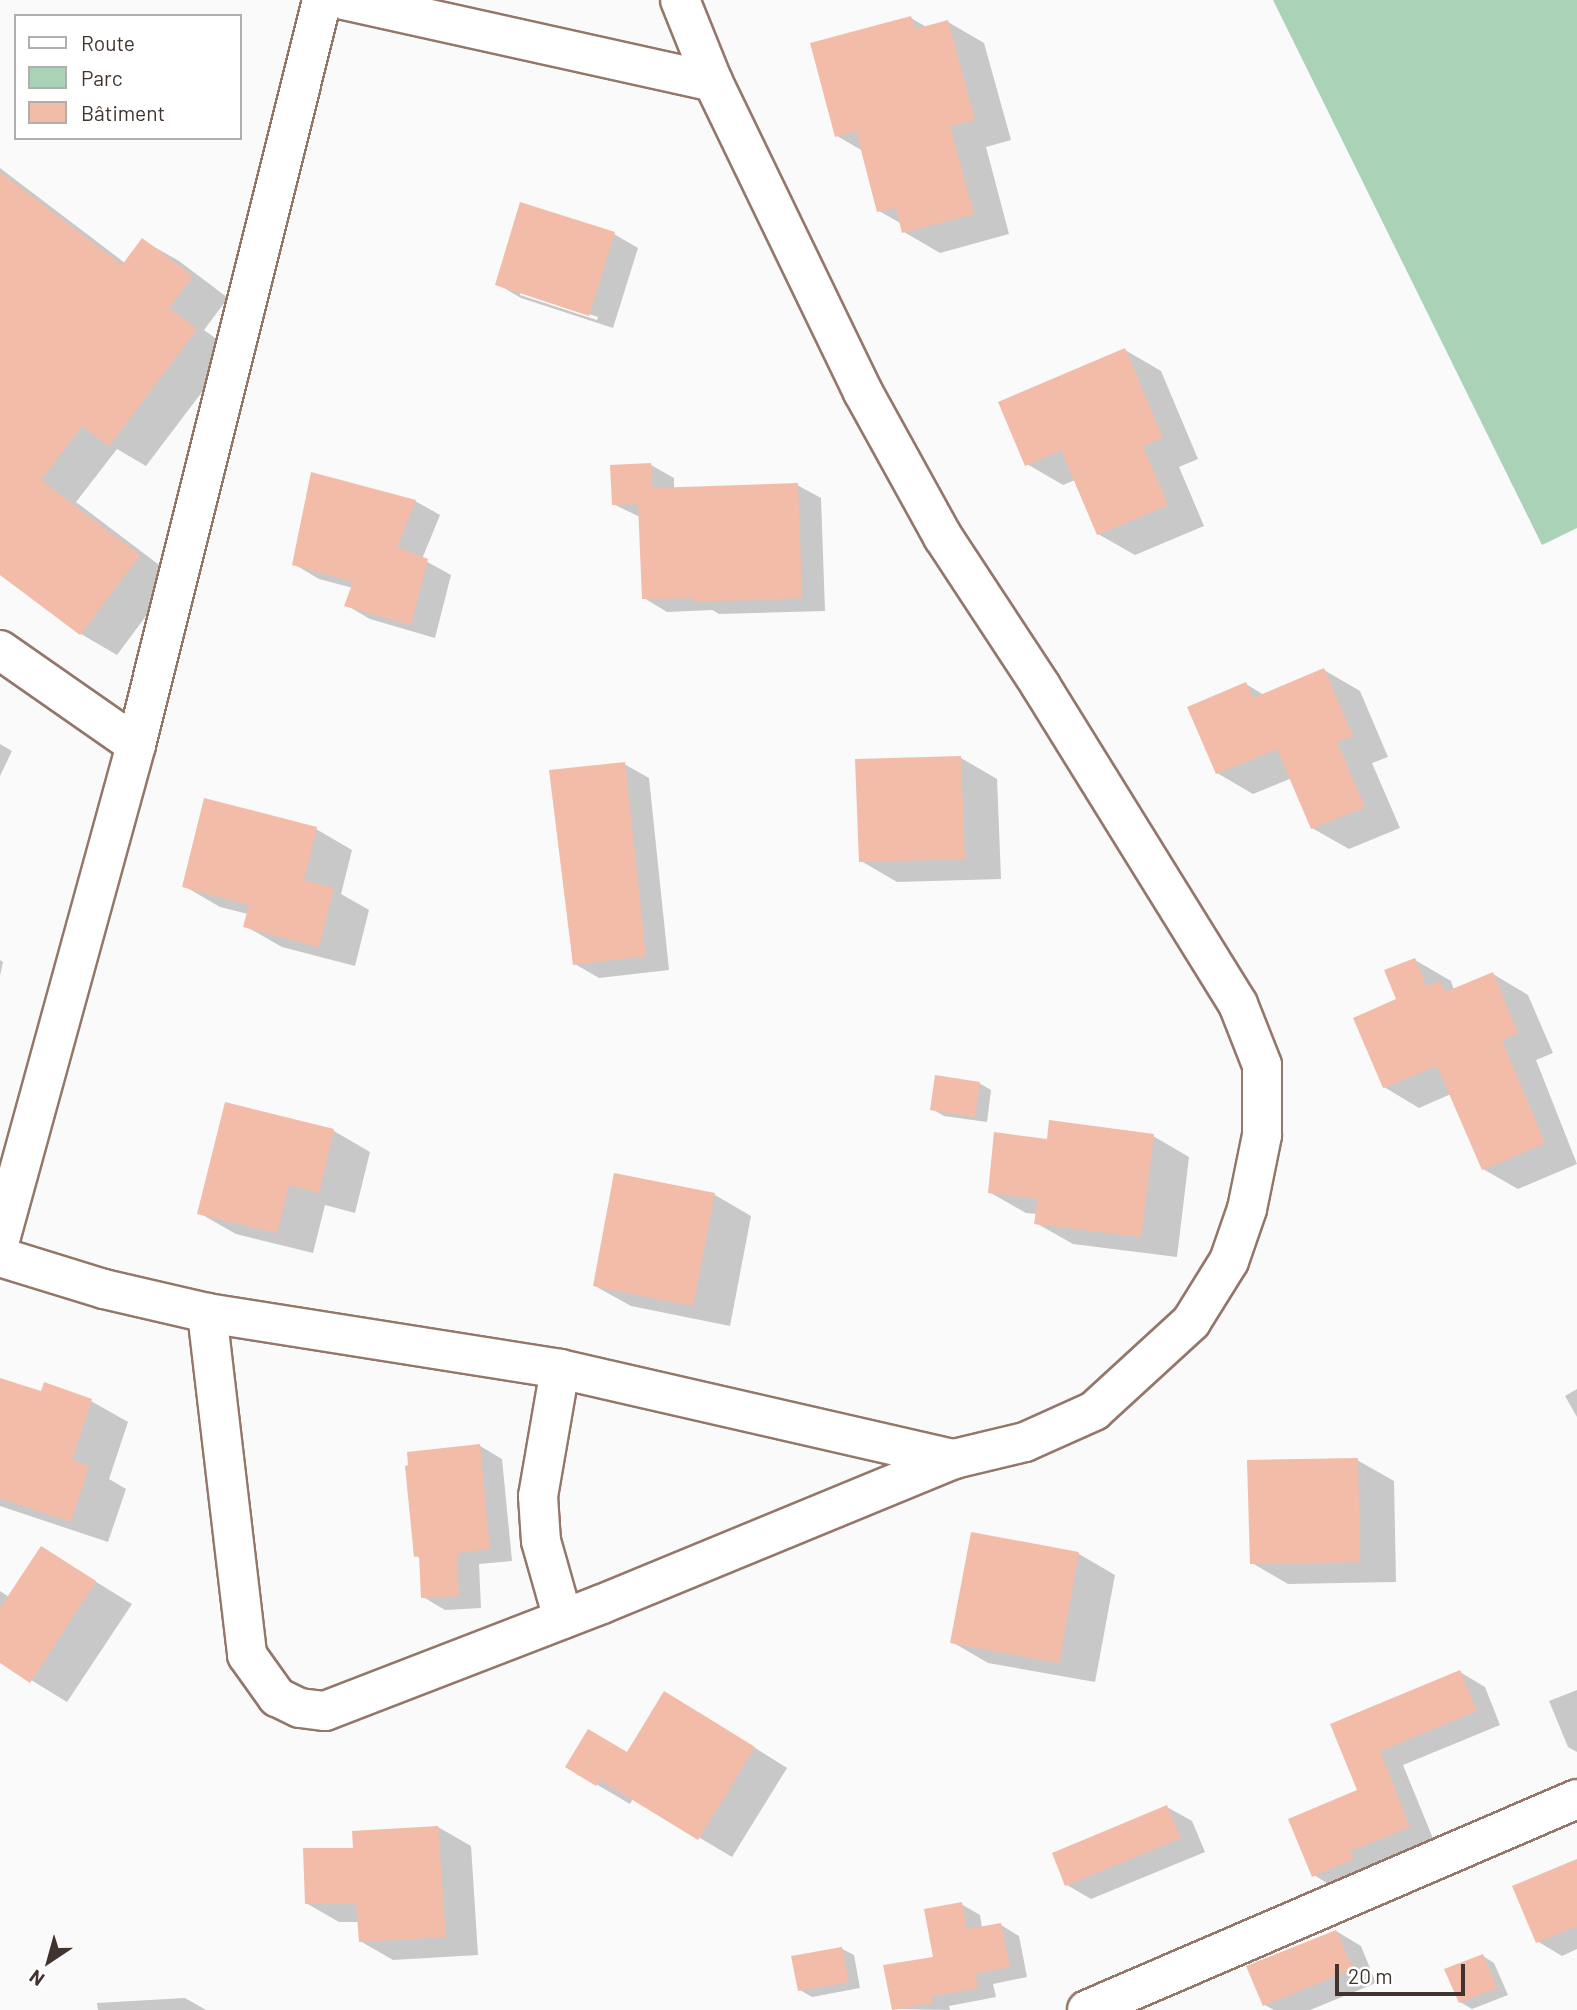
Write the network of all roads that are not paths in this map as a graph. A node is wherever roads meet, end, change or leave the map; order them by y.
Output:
1 (322, 0) edge
2 (344, 0) edge
3 (680, 0) edge
4 (713, 82) junction
5 (0, 650) edge
6 (136, 745) junction
7 (0, 1240) edge
8 (0, 1257) edge
9 (207, 1313) junction
10 (560, 1369) junction
11 (954, 1459) junction
12 (563, 1619) junction
13 (1577, 1799) edge
14 (1087, 2010) edge

1 - 6 street
2 - 4 street
3 - 4 street
4 - 11 street
5 - 6 street
6 - 7 street
8 - 9 street
9 - 10 street
9 - 12 street
10 - 11 street
10 - 12 street
11 - 12 street
13 - 14 street

